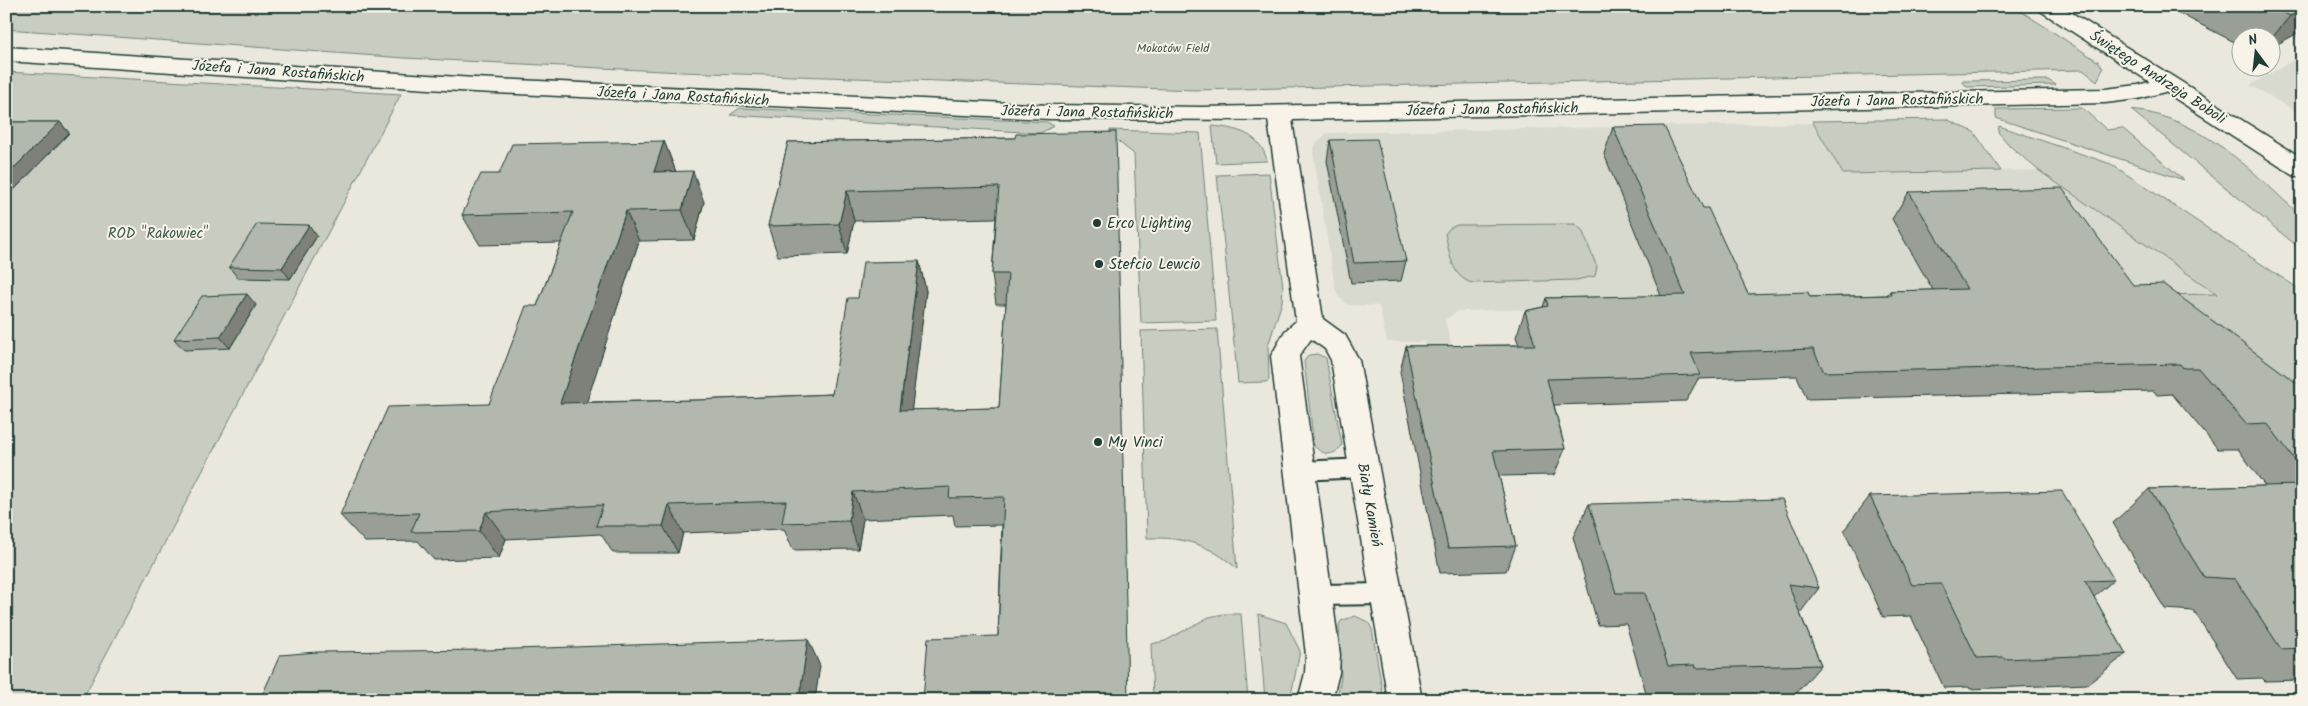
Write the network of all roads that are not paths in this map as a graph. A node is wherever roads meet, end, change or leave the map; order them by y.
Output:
1 (2046, 6) edge
2 (6, 54) edge
3 (2168, 84) junction
4 (1278, 113) junction
5 (2269, 148) junction
6 (2302, 169) edge
7 (2302, 177) edge
8 (1310, 324) junction
9 (1364, 468) junction
10 (1300, 471) junction
11 (1386, 594) junction
12 (1317, 595) junction
13 (1315, 700) edge
14 (1405, 700) edge

1 - 3 street, Świętego Andrzeja Boboli
2 - 4 street, Józefa i Jana Rostafińskich
3 - 4 street, Józefa i Jana Rostafińskich
3 - 5 street, Świętego Andrzeja Boboli
4 - 8 street
5 - 6 street, Świętego Andrzeja Boboli
5 - 7 street, Świętego Andrzeja Boboli
8 - 9 street, Biały Kamień
8 - 10 street
9 - 10 lane
9 - 11 street, Biały Kamień
10 - 12 street
11 - 12 lane
11 - 14 street, Biały Kamień
12 - 13 street

